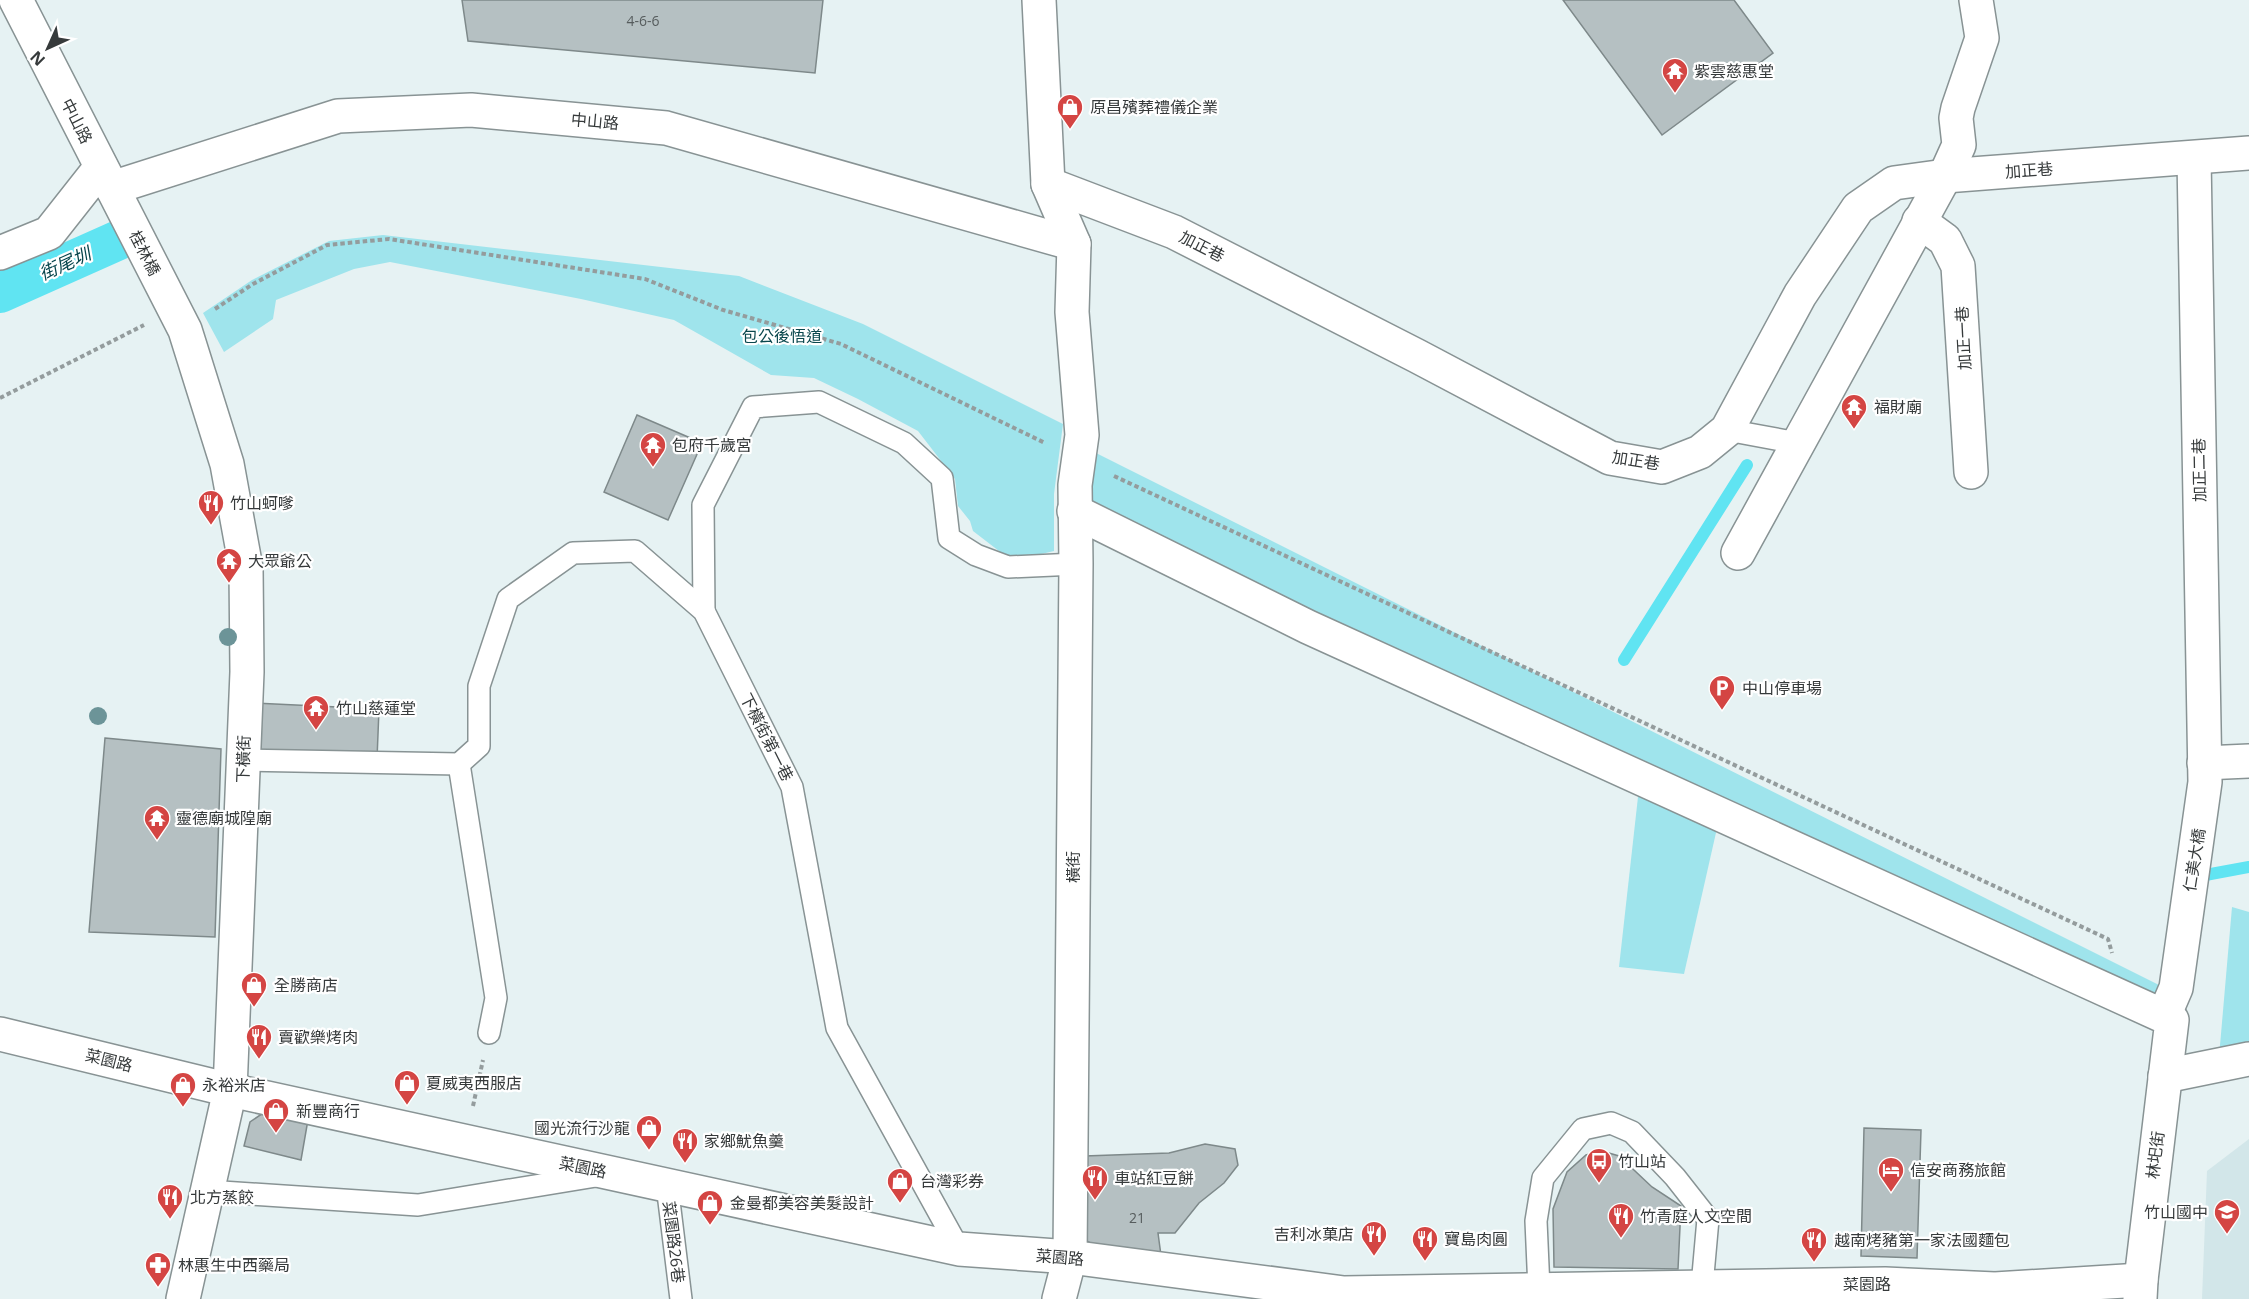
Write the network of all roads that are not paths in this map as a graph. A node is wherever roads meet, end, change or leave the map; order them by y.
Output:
1 (16, 0) edge
2 (1039, 0) edge
3 (1976, 0) edge
4 (2249, 153) edge
5 (2194, 158) junction
6 (1945, 176) junction
7 (106, 177) junction
8 (1048, 184) junction
9 (1919, 221) junction
10 (1074, 244) junction
11 (0, 253) edge
12 (180, 320) joint
13 (1727, 430) junction
14 (1798, 443) junction
15 (1971, 472) dead end
16 (1074, 511) junction
17 (1738, 553) dead end
18 (1076, 564) junction
19 (704, 611) junction
20 (242, 760) junction
21 (2249, 761) edge
22 (459, 764) junction
23 (2205, 772) junction
24 (2164, 1016) junction
25 (489, 1033) road end
26 (0, 1034) edge
27 (2249, 1059) edge
28 (2164, 1076) junction
29 (231, 1090) junction
30 (611, 1173) junction
31 (667, 1185) junction
32 (207, 1191) junction
33 (959, 1249) junction
34 (1070, 1257) junction
35 (1702, 1286) junction
36 (1539, 1289) junction
37 (2140, 1289) edge
38 (1885, 1291) edge
39 (1590, 1294) edge
40 (183, 1299) edge
41 (681, 1299) edge
42 (1059, 1299) edge

1 - 7 street, 中山路
2 - 8 street
3 - 6 street
4 - 5 street, 加正巷
5 - 6 street, 加正巷
5 - 23 street, 加正二巷
6 - 9 street
6 - 13 street, 加正巷
7 - 10 street, 中山路
7 - 11 street
7 - 12 street, 桂林橋
8 - 10 street
8 - 13 street, 加正巷
9 - 14 street
9 - 15 street, 加正一巷
10 - 16 street, 橫街
12 - 20 street, 下橫街
13 - 14 lane
14 - 17 street
16 - 18 street, 橫街
16 - 24 street
18 - 19 lane
18 - 34 street, 橫街
19 - 22 lane, 下橫街第一巷
19 - 33 lane, 下橫街第一巷
20 - 22 lane
20 - 29 street, 下橫街
21 - 23 street
22 - 25 lane
23 - 24 street, 仁美大橋
24 - 28 street, 林圯街
26 - 29 street, 菜園路
27 - 28 street
28 - 37 street, 林圯街
29 - 30 street, 菜園路
29 - 32 street, 下橫街
30 - 31 street, 菜園路
30 - 32 lane
31 - 33 street, 菜園路
31 - 41 lane, 菜園路26巷
32 - 40 street, 下橫街
33 - 34 street, 菜園路
34 - 36 street, 菜園路
34 - 42 street, 橫街
35 - 36 lane
35 - 38 street, 菜園路
35 - 39 street, 菜園路
36 - 39 street, 菜園路
37 - 38 street, 菜園路

